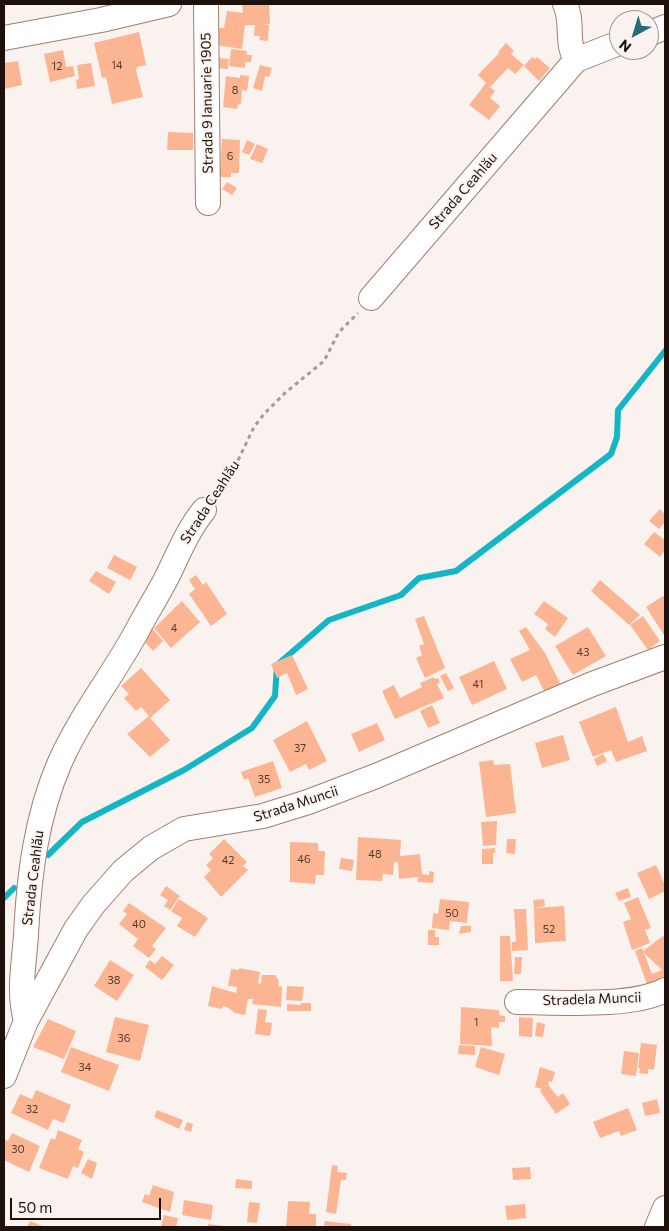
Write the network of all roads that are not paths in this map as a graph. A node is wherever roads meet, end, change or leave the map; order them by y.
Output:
1 (169, 4) edge
2 (206, 4) edge
3 (565, 4) edge
4 (4, 38) edge
5 (609, 47) edge
6 (576, 60) junction
7 (208, 203) dead end
8 (371, 298) road end
9 (204, 510) road end
10 (665, 657) edge
11 (665, 990) edge
12 (517, 1002) dead end
13 (26, 1021) junction
14 (4, 1076) edge
15 (665, 1208) edge
16 (657, 1227) edge

1 - 4 street
2 - 7 street, Strada 9 Ianuarie 1905
3 - 6 street
5 - 6 street, Strada Ceahlău
6 - 8 street, Strada Ceahlău
9 - 13 street, Strada Ceahlău
10 - 13 street, Strada Muncii
11 - 12 street, Stradela Muncii
13 - 14 street, Strada Muncii
15 - 16 street

